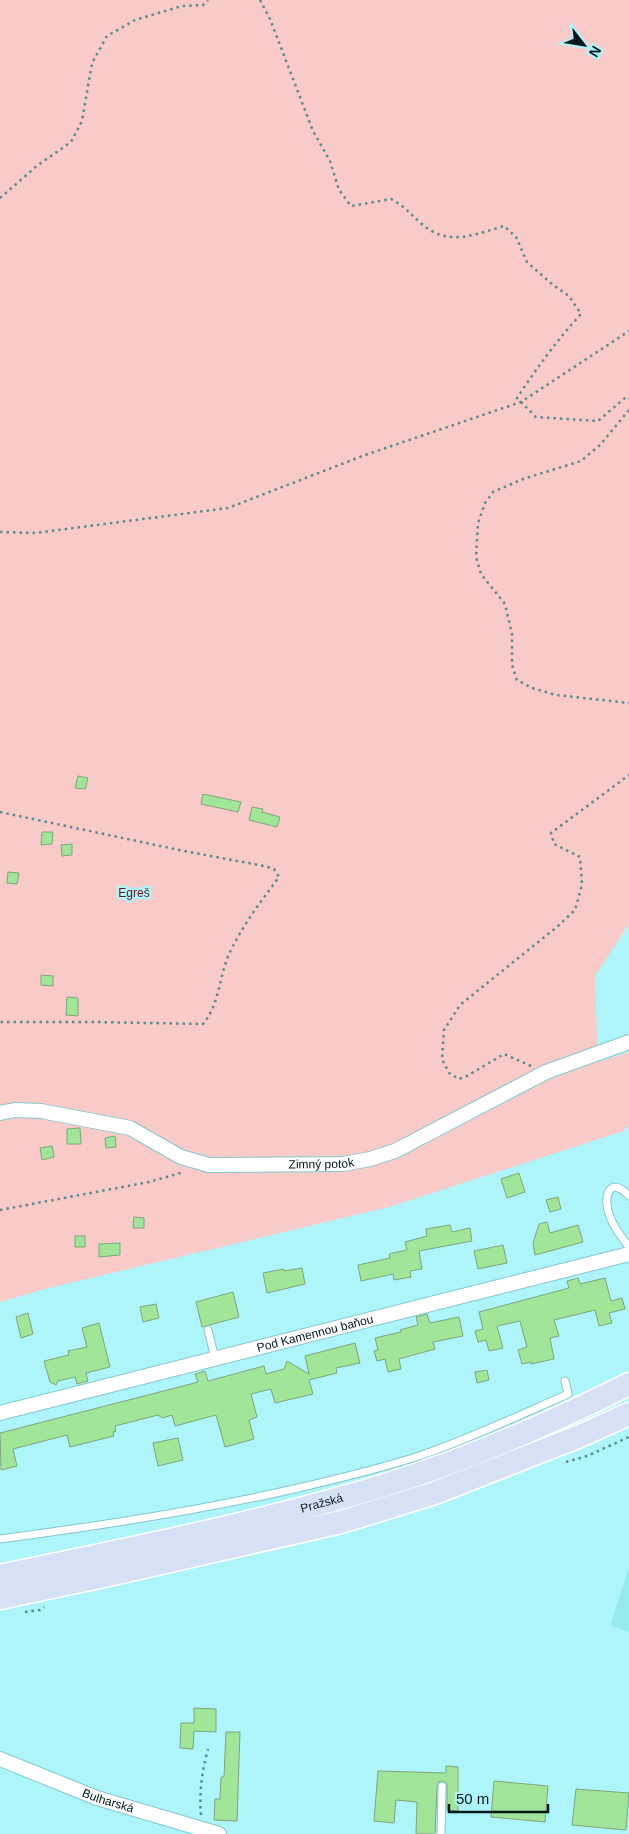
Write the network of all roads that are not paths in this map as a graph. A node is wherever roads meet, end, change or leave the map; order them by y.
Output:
1 (629, 1042) edge
2 (0, 1113) edge
3 (629, 1196) edge
4 (629, 1247) edge
5 (629, 1254) edge
6 (208, 1330) dead end
7 (215, 1358) junction
8 (565, 1381) dead end
9 (629, 1384) edge
10 (0, 1413) edge
11 (629, 1414) edge
12 (0, 1539) edge
13 (0, 1576) edge
14 (0, 1598) edge
15 (0, 1759) edge
16 (442, 1786) dead end
17 (219, 1834) edge
18 (441, 1834) edge

1 - 2 street, Zimný potok
3 - 4 lane
5 - 7 street, Pod Kamennou baňou
6 - 7 lane
7 - 10 street, Pod Kamennou baňou
8 - 12 lane
9 - 13 main road, Pražská
11 - 14 main road, Pražská
15 - 17 street, Bulharská
16 - 18 lane

